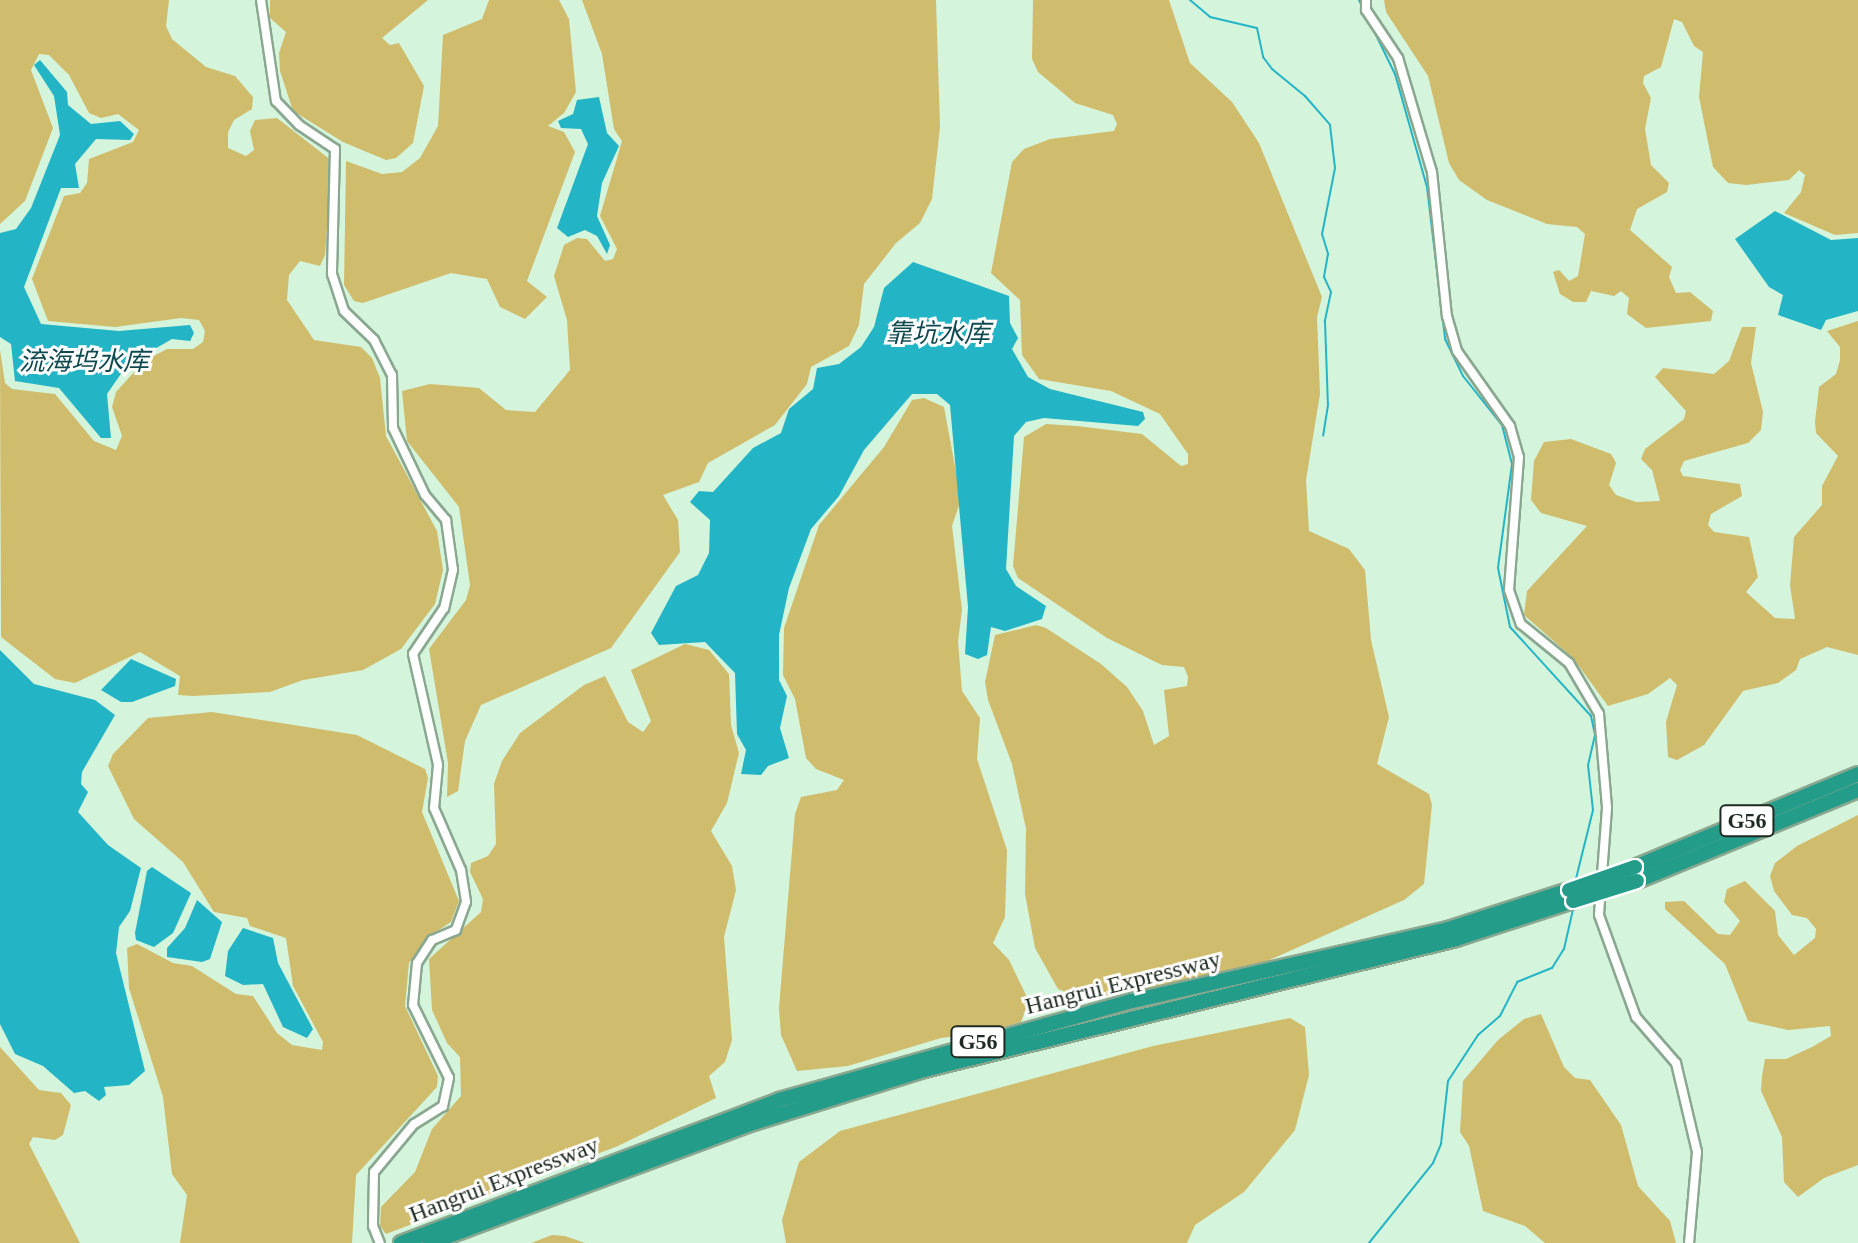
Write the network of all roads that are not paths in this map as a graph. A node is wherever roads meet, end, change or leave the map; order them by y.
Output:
1 (261, 0) edge
2 (1366, 0) edge
3 (1858, 774) edge
4 (1858, 790) edge
5 (1636, 874) junction
6 (1571, 896) junction
7 (380, 1243) edge
8 (401, 1243) edge
9 (430, 1243) edge
10 (1689, 1243) edge

1 - 7 street
2 - 10 street
3 - 5 highway, Hangrui Expressway / G56
4 - 5 highway, Hangrui Expressway / G56
5 - 6 highway, Hangrui Expressway / G56, bridge
6 - 8 highway, Hangrui Expressway / G56
6 - 9 highway, Hangrui Expressway / G56

